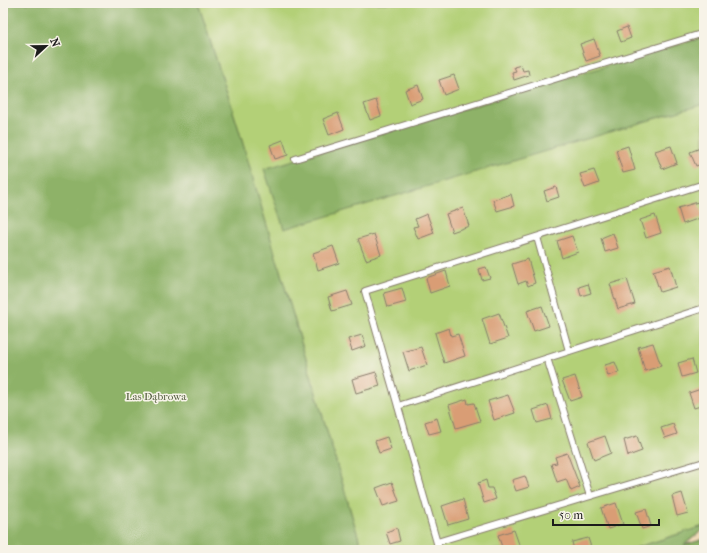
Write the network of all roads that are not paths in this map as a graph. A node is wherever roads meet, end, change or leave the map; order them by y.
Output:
1 (704, 33) edge
2 (295, 159) dead end
3 (704, 184) edge
4 (537, 237) junction
5 (704, 308) edge
6 (569, 351) junction
7 (547, 358) junction
8 (398, 406) junction
9 (704, 462) edge
10 (590, 496) junction
11 (437, 542) junction
12 (439, 550) edge

1 - 2 lane
3 - 4 lane
4 - 6 lane
4 - 8 lane
5 - 6 lane
6 - 7 lane
7 - 8 lane
7 - 10 lane
8 - 11 lane
9 - 10 lane
10 - 11 lane
11 - 12 lane

